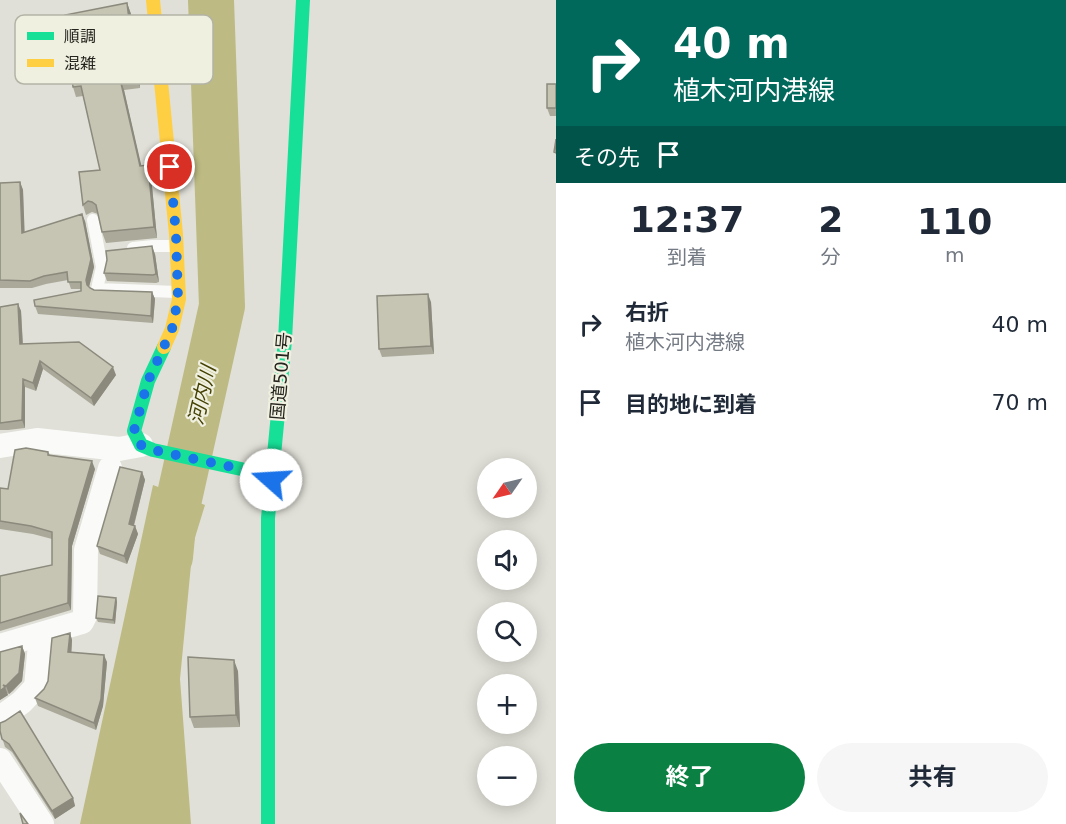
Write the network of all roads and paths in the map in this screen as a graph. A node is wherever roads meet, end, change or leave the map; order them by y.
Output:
1 (153, 0) edge
2 (303, 0) edge
3 (154, 15) edge
4 (161, 84) edge
5 (93, 220) edge
6 (177, 246) junction
7 (110, 251) junction
8 (178, 292) junction
9 (0, 446) edge
10 (147, 447) junction
11 (110, 468) dead end
12 (271, 480) junction
13 (41, 634) junction
14 (0, 646) edge
15 (0, 718) edge
16 (0, 760) edge
17 (42, 824) edge
18 (268, 824) edge

1 - 3 main road
2 - 12 main road, 国道501号
4 - 6 main road
5 - 7 lane
6 - 7 lane
6 - 8 main road
7 - 8 lane
8 - 10 main road
9 - 10 street
10 - 12 main road
11 - 13 street
12 - 18 main road, 国道501号
13 - 14 street
13 - 15 street
16 - 17 street

